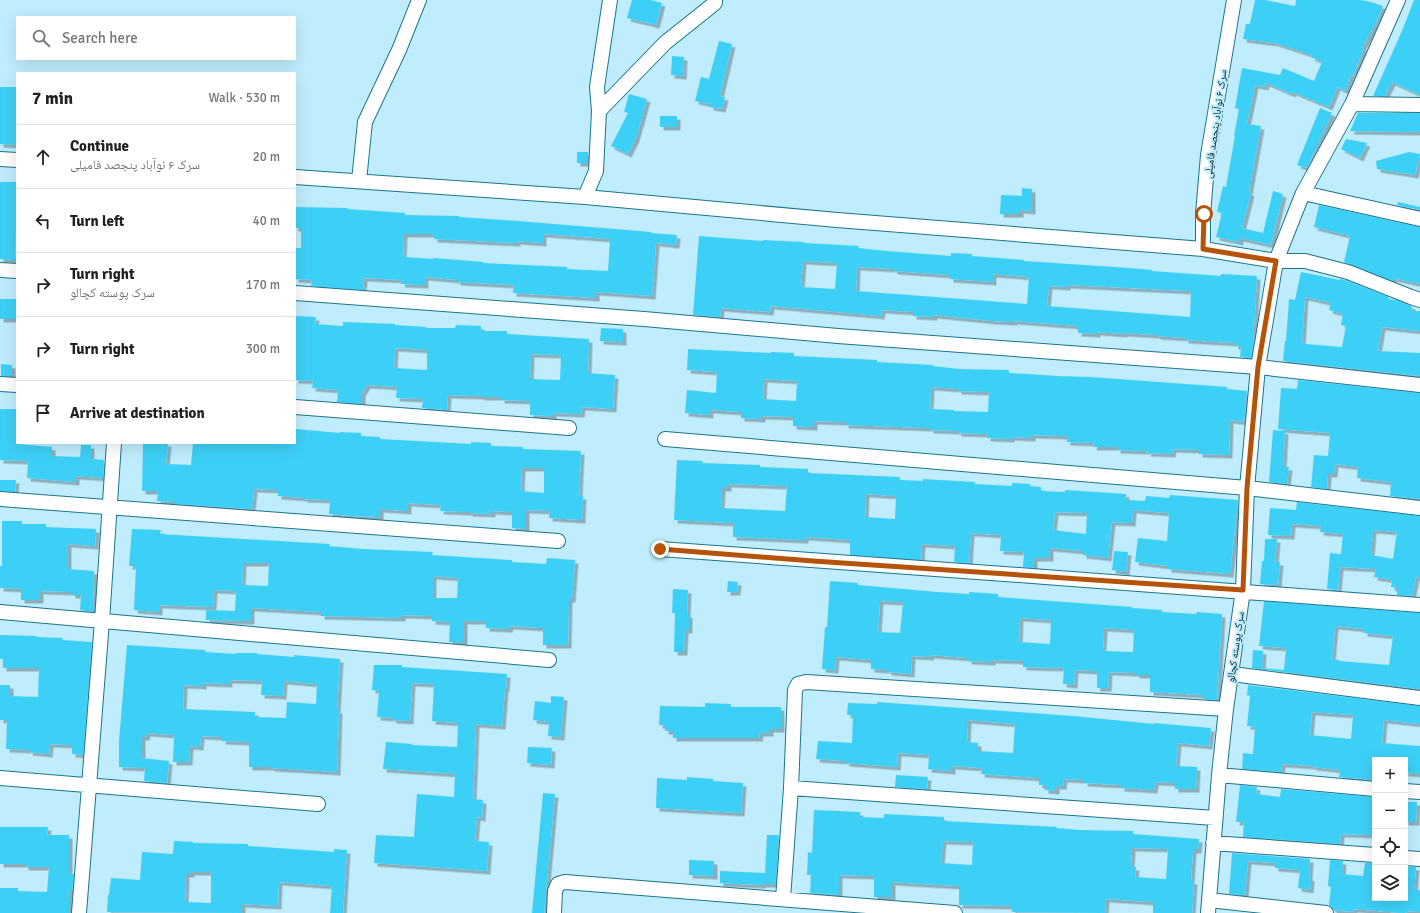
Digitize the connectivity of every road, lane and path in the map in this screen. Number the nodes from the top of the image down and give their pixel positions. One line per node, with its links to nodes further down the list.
1 (419, 0): 12 (street)
2 (610, 0): 8 (street)
3 (715, 0): 8 (street)
4 (1234, 0): 16 (street, سرک ۶ نوآباد پنجصد فامیلی)
5 (1398, 0): 6 (street, سرک پوسته کچالو)
6 (1352, 104): 7 (street); 13 (street, سرک پوسته کچالو)
7 (1420, 105)
8 (599, 111): 14 (street)
9 (0, 159): 10 (street)
10 (16, 160)
11 (296, 177): 12 (street)
12 (359, 181): 14 (street)
13 (1303, 193): 15 (street); 17 (street, سرک پوسته کچالو)
14 (585, 197): 16 (street)
15 (1420, 219)
16 (1203, 249): 17 (street)
17 (1276, 261): 21 (street); 22 (street, سرک پوسته کچالو)
18 (0, 270): 19 (street)
19 (16, 271)
20 (296, 294): 22 (street)
21 (1420, 300)
22 (1258, 367): 25 (street); 30 (street, سرک پوسته کچالو)
23 (0, 384): 24 (street)
24 (16, 385)
25 (1420, 386)
26 (296, 407): 27 (street)
27 (569, 428)
28 (665, 439): 30 (street)
29 (114, 444): 32 (street)
30 (1247, 488): 33 (street); 36 (street, سرک پوسته کچالو)
31 (0, 499): 32 (street)
32 (109, 507): 34 (street); 39 (street)
33 (1420, 508)
34 (558, 542)
35 (660, 549): 36 (street)
36 (1243, 590): 37 (street); 41 (street, سرک پوسته کچالو)
37 (1420, 605)
38 (0, 612): 39 (street)
39 (102, 622): 40 (street); 46 (street)
40 (549, 660)
41 (1232, 674): 42 (street); 43 (street, سرک پوسته کچالو)
42 (1420, 698)
43 (1226, 709): 44 (street, سرک پوسته کچالو); 47 (street)
44 (1219, 775): 48 (street); 52 (street, سرک پوسته کچالو)
45 (0, 778): 46 (street)
46 (89, 786): 51 (street); 59 (street)
47 (791, 788): 52 (street); 57 (street)
48 (1372, 789)
49 (1408, 791): 50 (street)
50 (1420, 792)
51 (318, 804)
52 (1215, 818): 53 (street, سرک پوسته کچالو)
53 (1213, 842): 54 (street); 58 (street, سرک پوسته کچالو)
54 (1372, 855)
55 (1408, 858): 56 (street)
56 (1420, 859)
57 (783, 899): 60 (street); 61 (street)
58 (1208, 906): 62 (street)
59 (79, 913)
60 (554, 913)
61 (955, 913)
62 (1326, 913)

